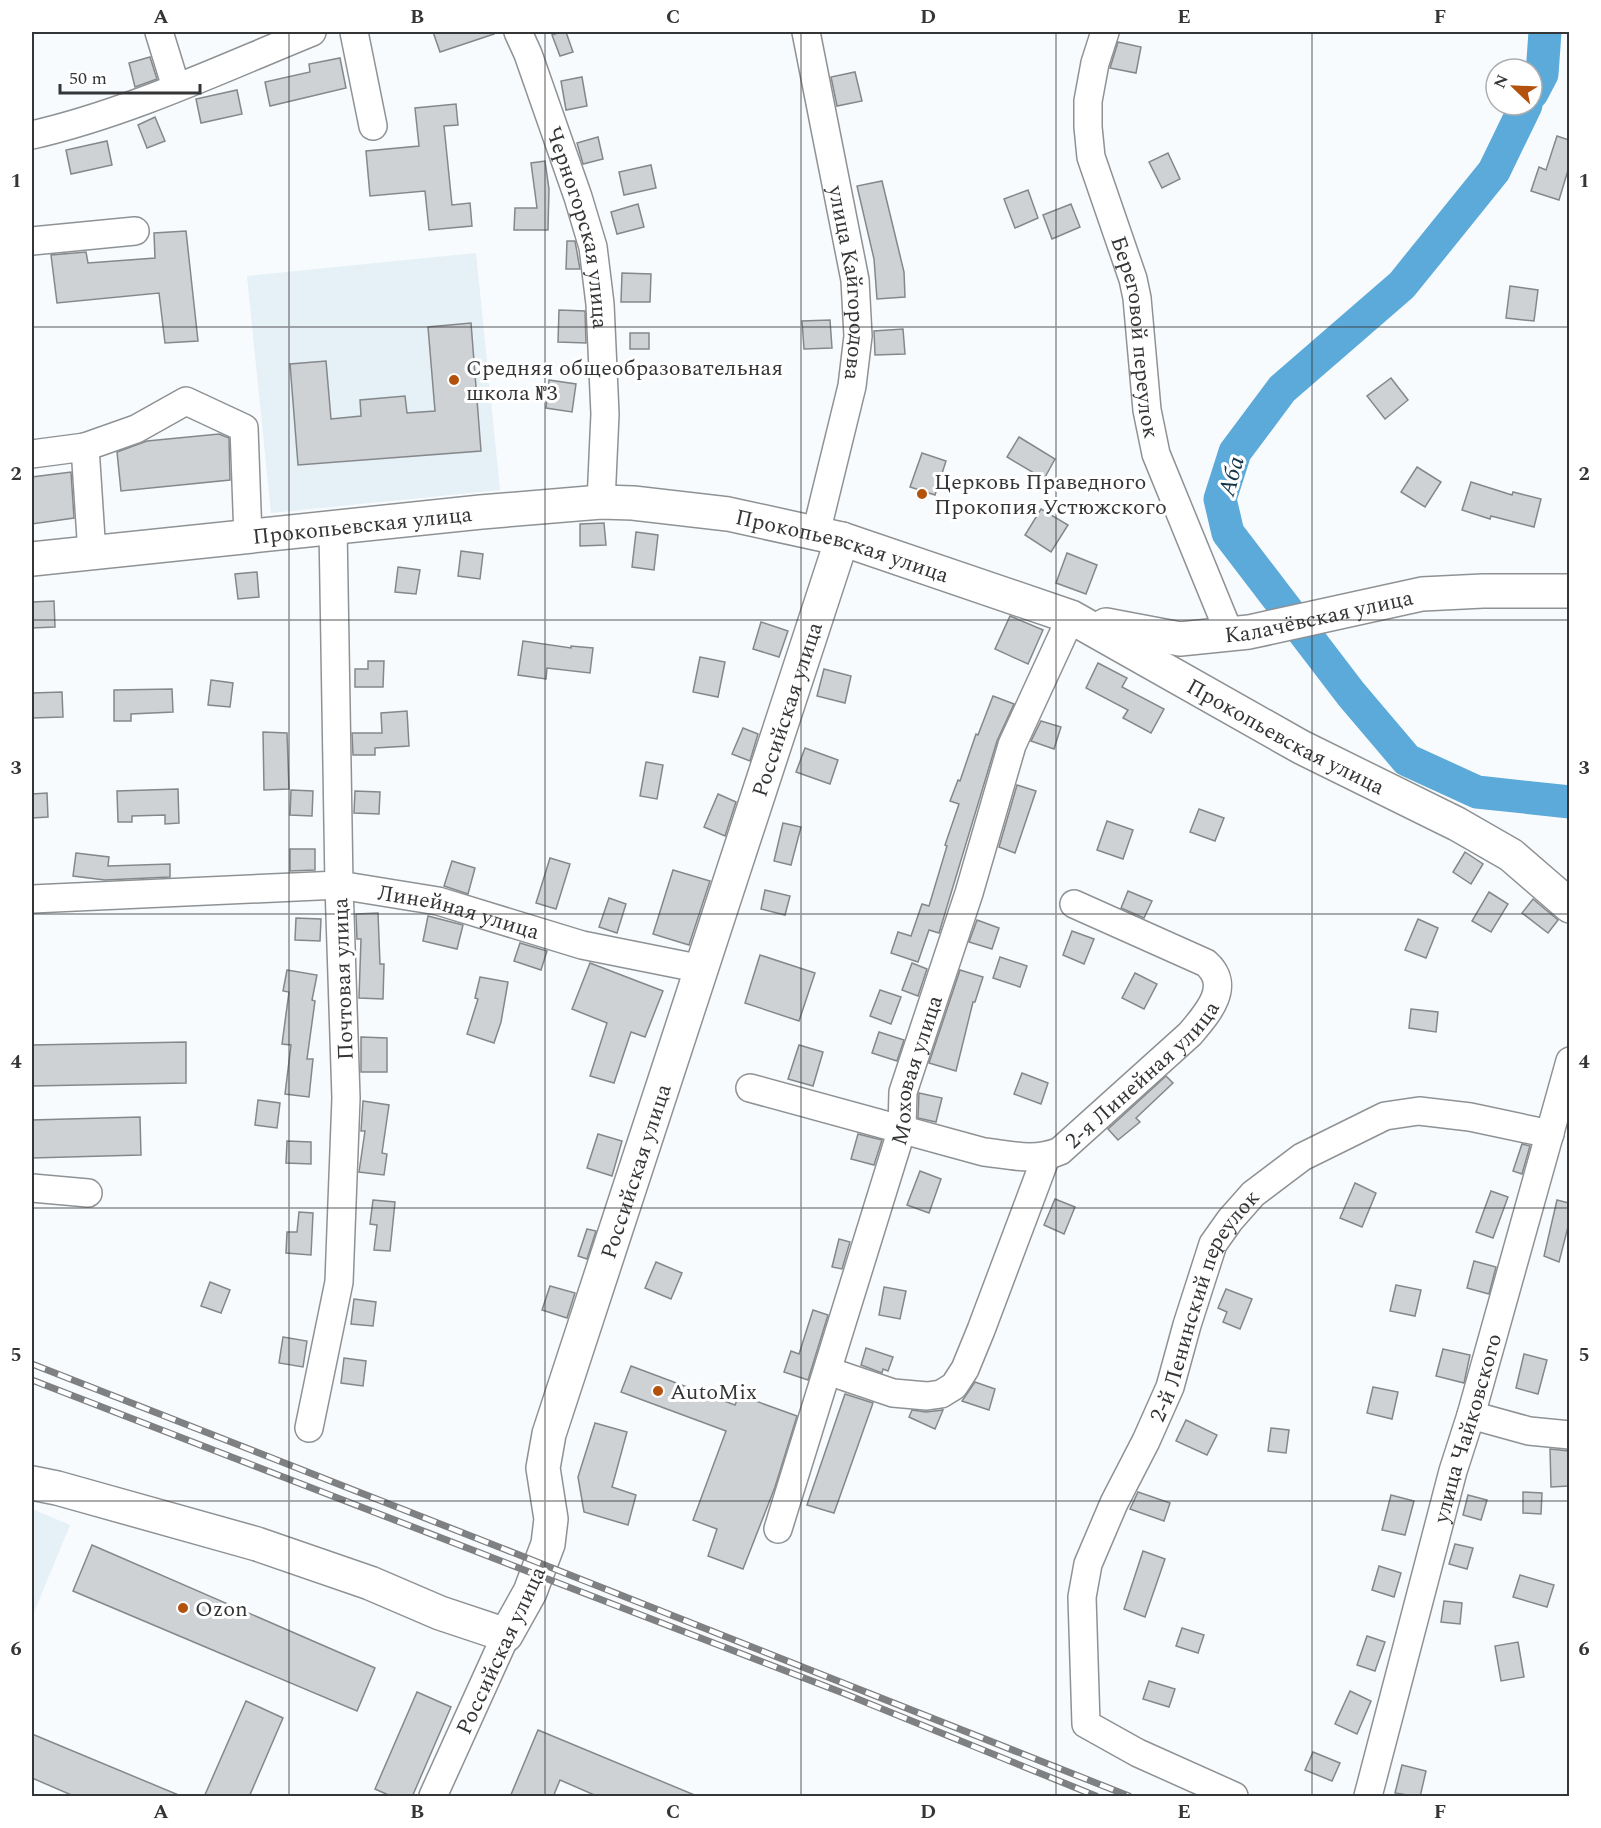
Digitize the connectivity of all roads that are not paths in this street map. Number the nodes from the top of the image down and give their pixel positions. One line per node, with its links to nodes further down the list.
1 (159, 32): 7 (street)
2 (312, 32): 7 (street)
3 (354, 32): 8 (street)
4 (518, 32): 14 (street, Черногорская улица)
5 (806, 32): 16 (street, улица Кайгородова)
6 (1105, 32): 22 (street, Береговой переулок)
7 (176, 87): 9 (street)
8 (373, 126)
9 (32, 135)
10 (135, 231): 11 (street)
11 (32, 241)
12 (85, 447): 13 (street); 17 (street); 18 (street)
13 (32, 454)
14 (601, 502): 15 (main road, Прокопьевская улица); 16 (main road, Прокопьевская улица)
15 (333, 527): 17 (main road, Прокопьевская улица); 23 (street, Почтовая улица)
16 (829, 536): 21 (main road, Прокопьевская улица); 27 (main road, Российская улица)
17 (248, 537): 18 (main road, Прокопьевская улица)
18 (92, 554): 19 (main road, Прокопьевская улица)
19 (32, 559)
20 (1569, 591): 22 (main road, Калачёвская улица)
21 (1071, 617): 22 (main road, Калачёвская улица); 26 (main road, Прокопьевская улица); 30 (street, Моховая улица)
22 (1239, 633)
23 (339, 885): 24 (street, Линейная улица); 27 (street, Линейная улица); 37 (street, Почтовая улица)
24 (32, 899)
25 (1074, 904): 32 (street, 2-я Линейная улица)
26 (1569, 906)
27 (702, 969): 41 (main road, Российская улица)
28 (1569, 1061): 31 (street, улица Чайковского)
29 (750, 1088): 30 (street)
30 (902, 1129): 32 (street); 35 (street, Моховая улица)
31 (1550, 1134): 36 (street, улица Чайковского); 43 (street, 2-й Ленинский переулок)
32 (1046, 1157): 35 (street, 2-я Линейная улица)
33 (32, 1188): 34 (street)
34 (88, 1193)
35 (828, 1371): 40 (street, Моховая улица)
36 (1471, 1415): 38 (street); 44 (street, улица Чайковского)
37 (309, 1428)
38 (1569, 1435)
39 (32, 1483): 41 (main road)
40 (778, 1529)
41 (506, 1635): 42 (street, Российская улица)
42 (433, 1797)
43 (1234, 1797)
44 (1368, 1797)

